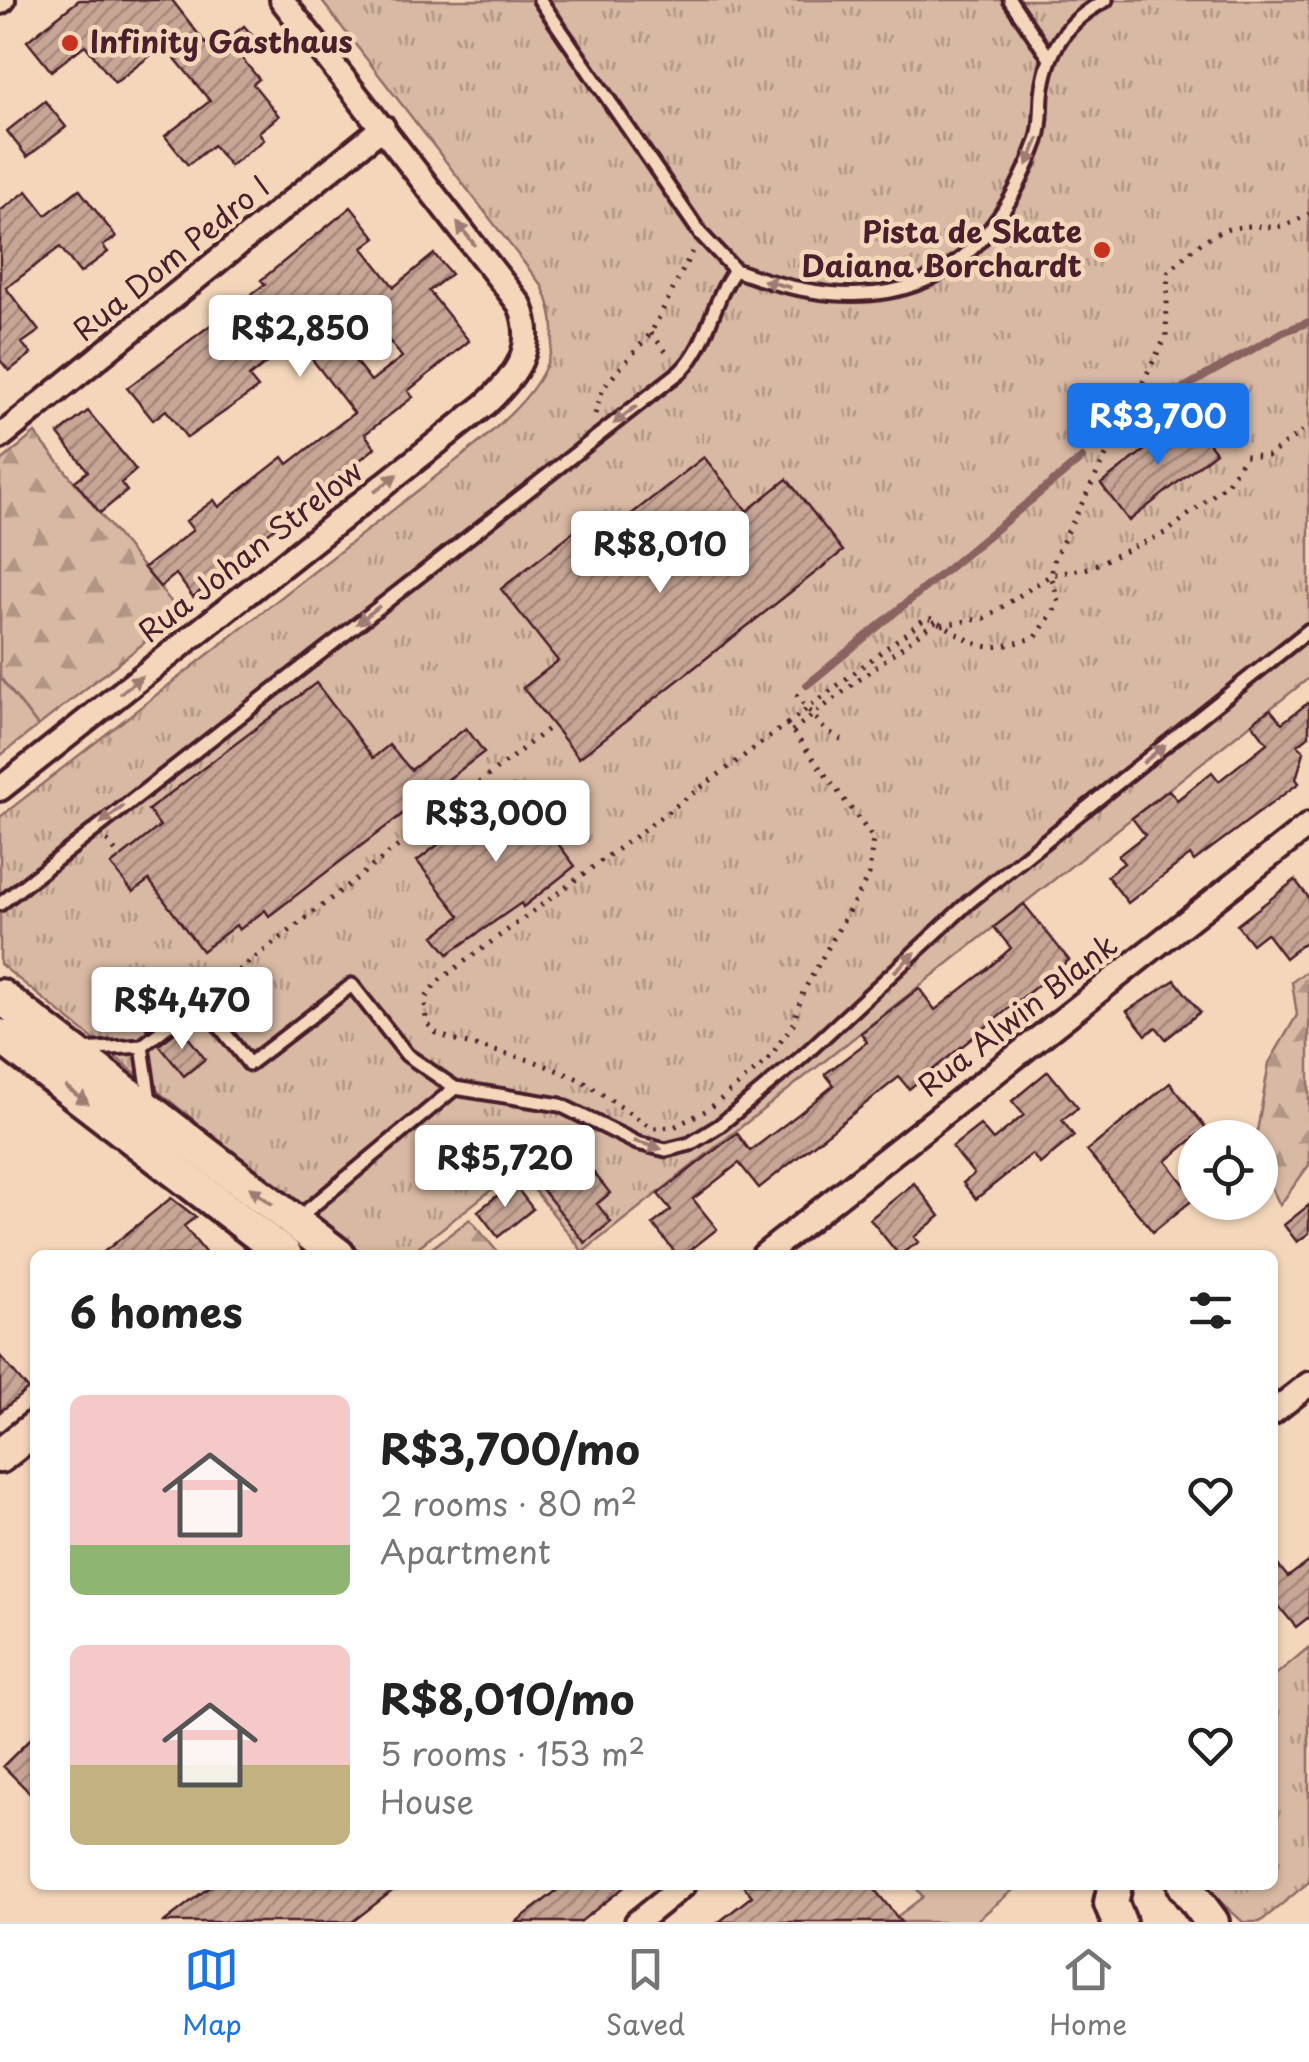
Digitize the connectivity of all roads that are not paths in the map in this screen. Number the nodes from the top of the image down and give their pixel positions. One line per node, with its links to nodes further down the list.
1 (282, 0): 6 (street)
2 (540, 0): 7 (lane)
3 (1010, 0): 5 (lane)
4 (1106, 0): 5 (lane)
5 (1048, 56): 7 (lane, one-way to 7)
6 (382, 127): 8 (street, Rua Dom Pedro I); 10 (street, Rua Johan Strelow, one-way to 6)
7 (735, 270): 12 (lane, one-way to 12)
8 (0, 437)
9 (1309, 630): 17 (lane, one-way to 9)
10 (0, 789)
11 (1309, 825): 21 (street, Rua Alwin Blank)
12 (0, 904)
13 (0, 996): 14 (main road)
14 (14, 1043): 16 (main road); 19 (main road, one-way to 19)
15 (142, 1046): 16 (lane); 17 (lane); 18 (lane)
16 (71, 1050): 18 (main road)
17 (455, 1088): 19 (lane)
18 (155, 1115): 19 (main road, one-way to 18)
19 (275, 1243): 20 (main road)
20 (312, 1250)
21 (770, 1250)
22 (1309, 1384): 23 (street)
23 (1278, 1408)
24 (30, 1432): 25 (main road)
25 (0, 1456)
26 (677, 1890): 29 (street)
27 (1185, 1890): 30 (main road)
28 (1188, 1890): 31 (main road)
29 (637, 1922)
30 (1180, 1922)
31 (1212, 1922)

